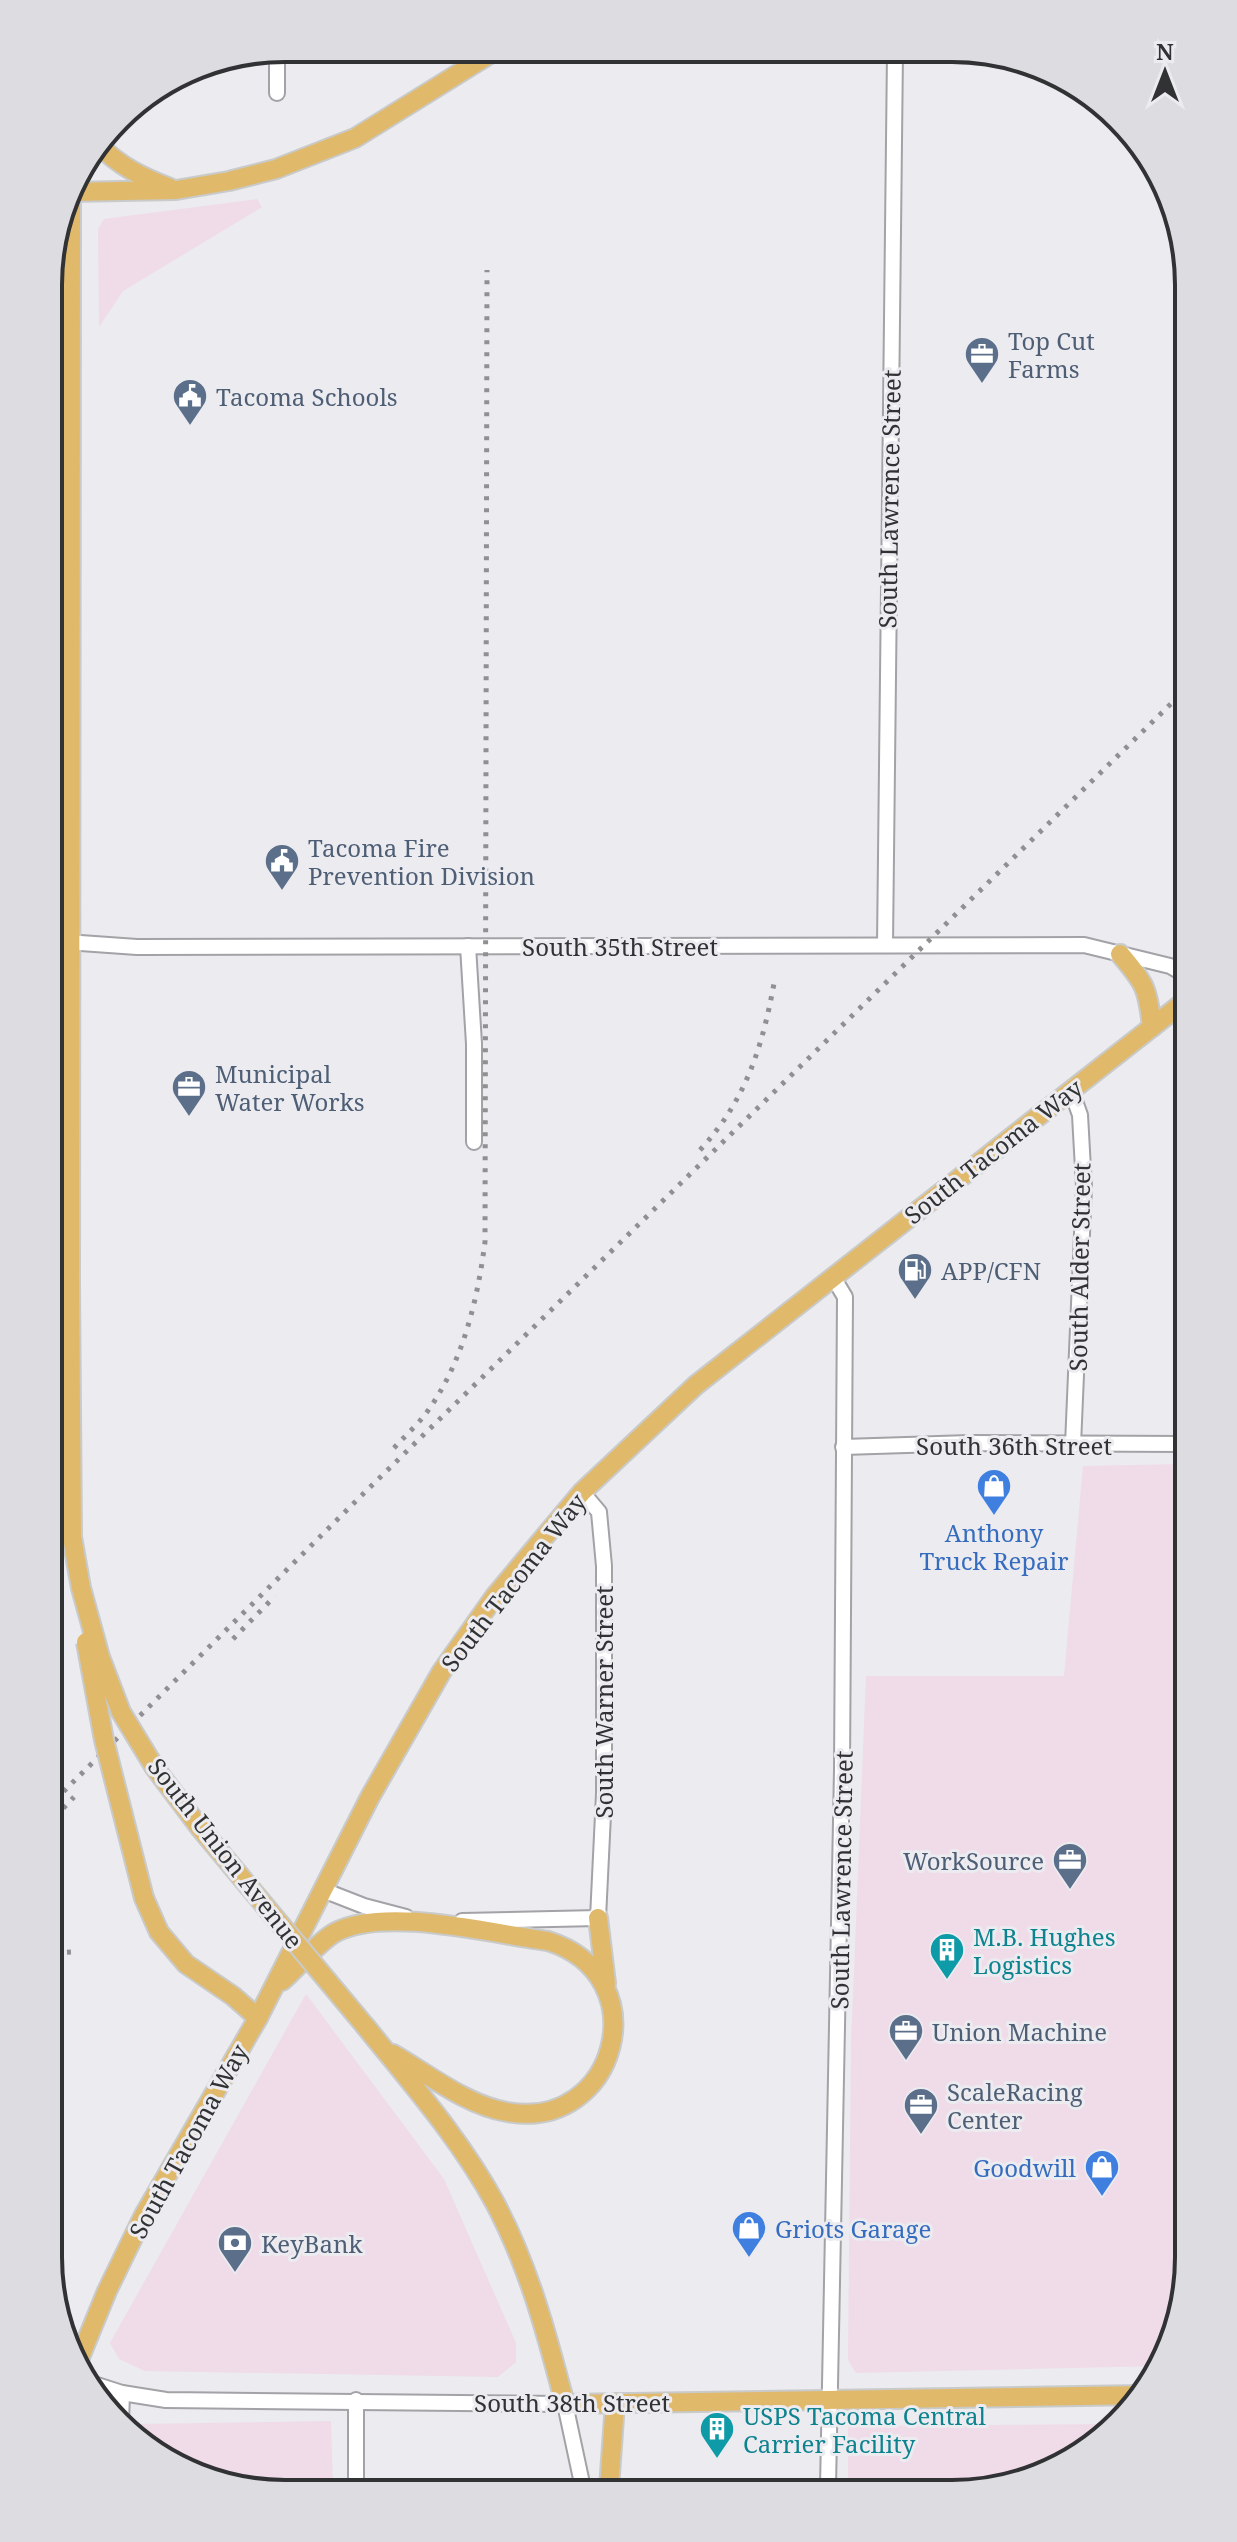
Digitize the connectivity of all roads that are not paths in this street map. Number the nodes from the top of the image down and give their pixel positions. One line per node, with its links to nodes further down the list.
1 (277, 62): 4 (street)
2 (477, 62): 7 (main road)
3 (895, 62): 13 (street, South Lawrence Street)
4 (277, 93)
5 (106, 152): 7 (main road)
6 (84, 189): 7 (main road)
7 (176, 190)
8 (71, 225): 10 (main road, South Union Avenue)
9 (63, 265): 10 (main road)
10 (72, 279): 11 (main road, South Union Avenue)
11 (62, 625)
12 (62, 942): 14 (street, South 35th Street)
13 (885, 945): 14 (street, South 35th Street); 15 (street, South 35th Street)
14 (468, 946): 21 (street)
15 (1120, 954): 16 (street, South 35th Street); 19 (main road)
16 (1175, 969)
17 (62, 980): 27 (main road, South Union Avenue, bridge)
18 (1175, 1009): 19 (main road, South Tacoma Way)
19 (1152, 1027): 20 (main road, South Tacoma Way)
20 (1071, 1090): 22 (main road, South Tacoma Way); 24 (street, South Alder Street)
21 (474, 1142)
22 (833, 1277): 25 (street, South Lawrence Street); 26 (main road, South Tacoma Way)
23 (1175, 1444): 24 (street, South 36th Street)
24 (1073, 1445): 25 (street, South 36th Street)
25 (843, 1447): 39 (street, South Lawrence Street)
26 (582, 1492): 28 (main road, South Tacoma Way); 29 (street, South Warner Street)
27 (81, 1588): 33 (main road, bridge); 34 (main road, South Union Avenue, bridge)
28 (323, 1890): 30 (street); 32 (main road, South Tacoma Way)
29 (598, 1918): 30 (street); 31 (main road)
30 (421, 1921): 31 (main road); 32 (main road)
31 (606, 1986): 34 (main road)
32 (271, 1992): 33 (main road, South Tacoma Way)
33 (258, 2018): 35 (main road, South Tacoma Way)
34 (384, 2049): 42 (main road, South Union Avenue)
35 (83, 2350)
36 (105, 2387): 37 (street, South 38th Street)
37 (122, 2393): 40 (street, South 38th Street); 43 (street)
38 (1127, 2395): 39 (main road, South 38th Street)
39 (831, 2398): 41 (main road, South 38th Street); 47 (street, South Lawrence Street)
40 (356, 2400): 42 (street, South 38th Street); 44 (street)
41 (615, 2403): 42 (main road, South 38th Street); 46 (main road)
42 (565, 2404): 45 (street)
43 (121, 2408)
44 (356, 2480)
45 (581, 2480)
46 (610, 2480)
47 (828, 2480)

